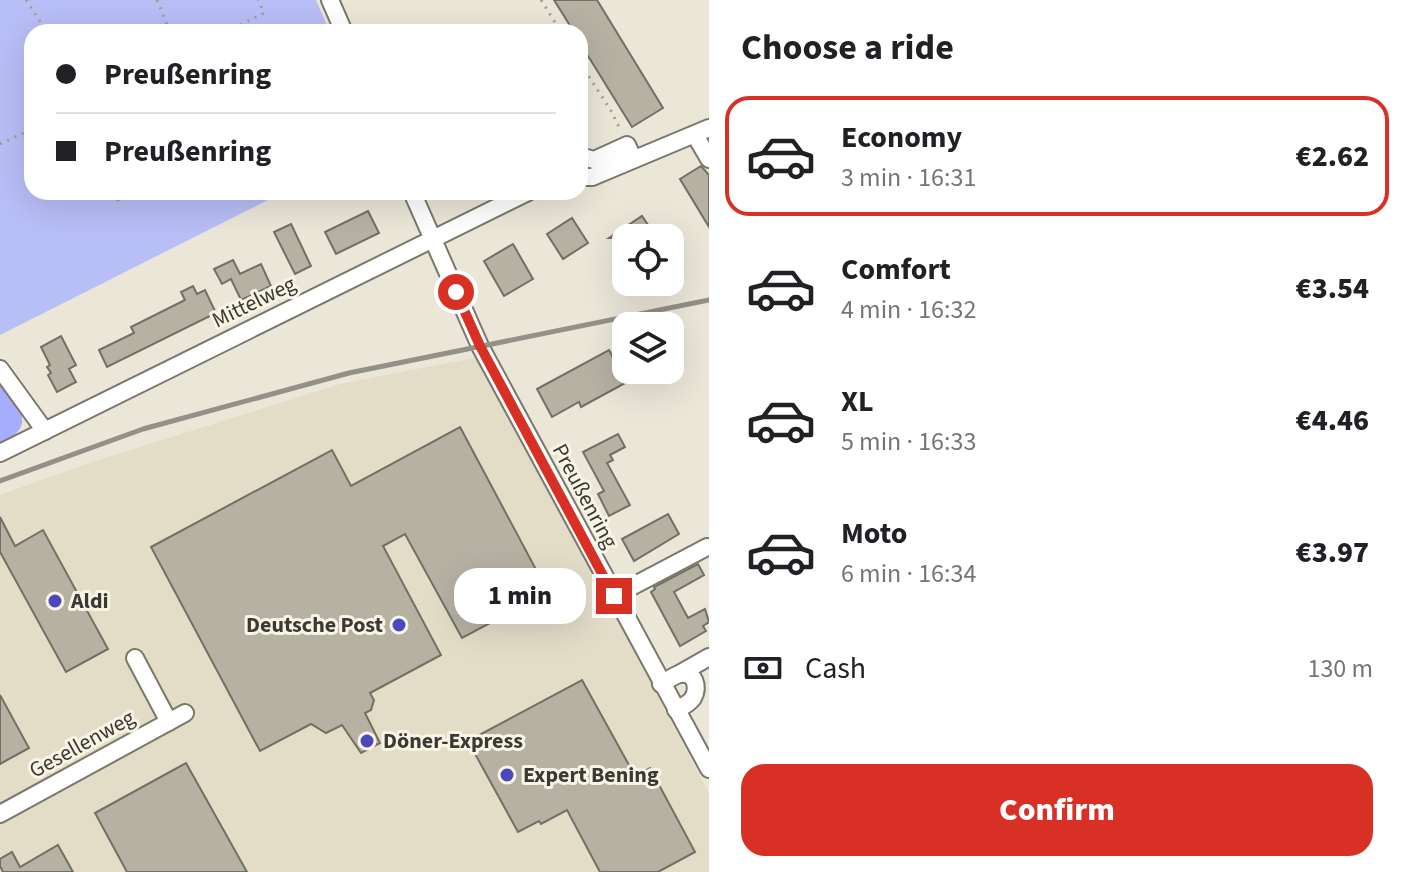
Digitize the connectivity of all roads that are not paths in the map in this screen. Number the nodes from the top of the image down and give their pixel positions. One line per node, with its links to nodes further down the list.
1 (330, 0): 2 (street)
2 (340, 24)
3 (702, 132): 4 (street); 6 (street)
4 (630, 152): 5 (street); 7 (street)
5 (588, 158)
6 (709, 159)
7 (588, 177)
8 (415, 200): 10 (street, Preußenring)
9 (511, 200): 10 (street, Mittelweg)
10 (432, 238): 12 (street, Mittelweg); 15 (street, Preußenring)
11 (0, 369): 12 (street)
12 (45, 431): 13 (street, Mittelweg)
13 (0, 453)
14 (707, 547): 15 (street)
15 (614, 596): 19 (street, Preußenring)
16 (709, 657): 18 (street)
17 (135, 658): 22 (street)
18 (679, 674): 19 (street); 20 (street)
19 (661, 684): 20 (street, Preußenring)
20 (676, 710): 23 (street, Preußenring)
21 (185, 713): 22 (street, Gesellenweg)
22 (169, 722): 24 (street, Gesellenweg)
23 (709, 769)
24 (0, 814)

